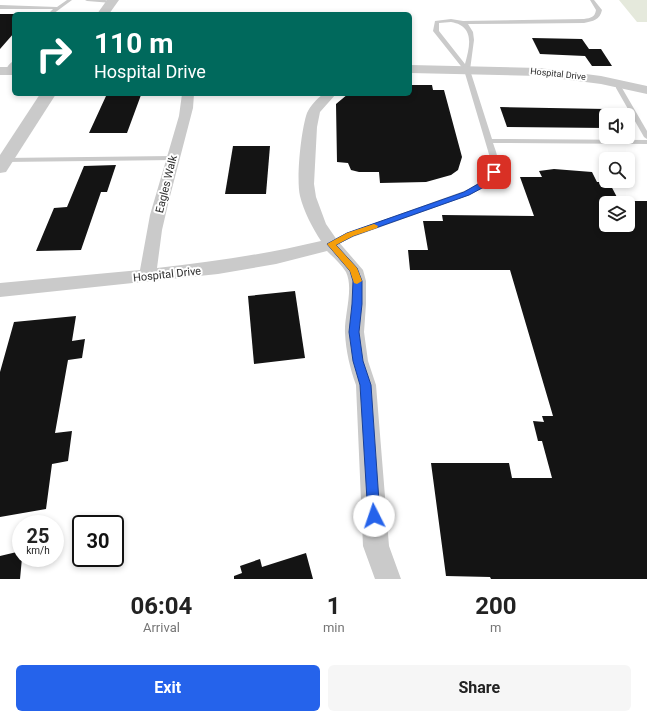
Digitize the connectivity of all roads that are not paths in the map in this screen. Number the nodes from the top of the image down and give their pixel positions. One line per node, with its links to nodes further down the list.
1 (70, 0): 6 (lane)
2 (87, 0): 4 (lane)
3 (592, 0): 9 (lane)
4 (112, 1): 8 (street)
5 (0, 7): 6 (lane)
6 (57, 8): 7 (lane)
7 (54, 12)
8 (104, 12)
9 (463, 23): 11 (lane, Hospital Drive); 11 (lane, Hospital Drive)
10 (412, 69): 11 (street, Hospital Drive)
11 (468, 70): 12 (street, Hospital Drive); 18 (lane, Hospital Drive)
12 (619, 83): 13 (street, Hospital Drive); 17 (lane)
13 (647, 90)
14 (47, 96): 21 (street)
15 (188, 96): 20 (street, Eagles Walk)
16 (328, 96): 22 (street)
17 (647, 137)
18 (489, 141): 19 (lane); 22 (lane, Hospital Drive)
19 (647, 142)
20 (172, 158): 21 (lane); 23 (street, Eagles Walk)
21 (2, 164)
22 (331, 244): 23 (street, Hospital Drive); 25 (street)
23 (148, 276): 24 (street, Hospital Drive)
24 (0, 290)
25 (388, 579)

